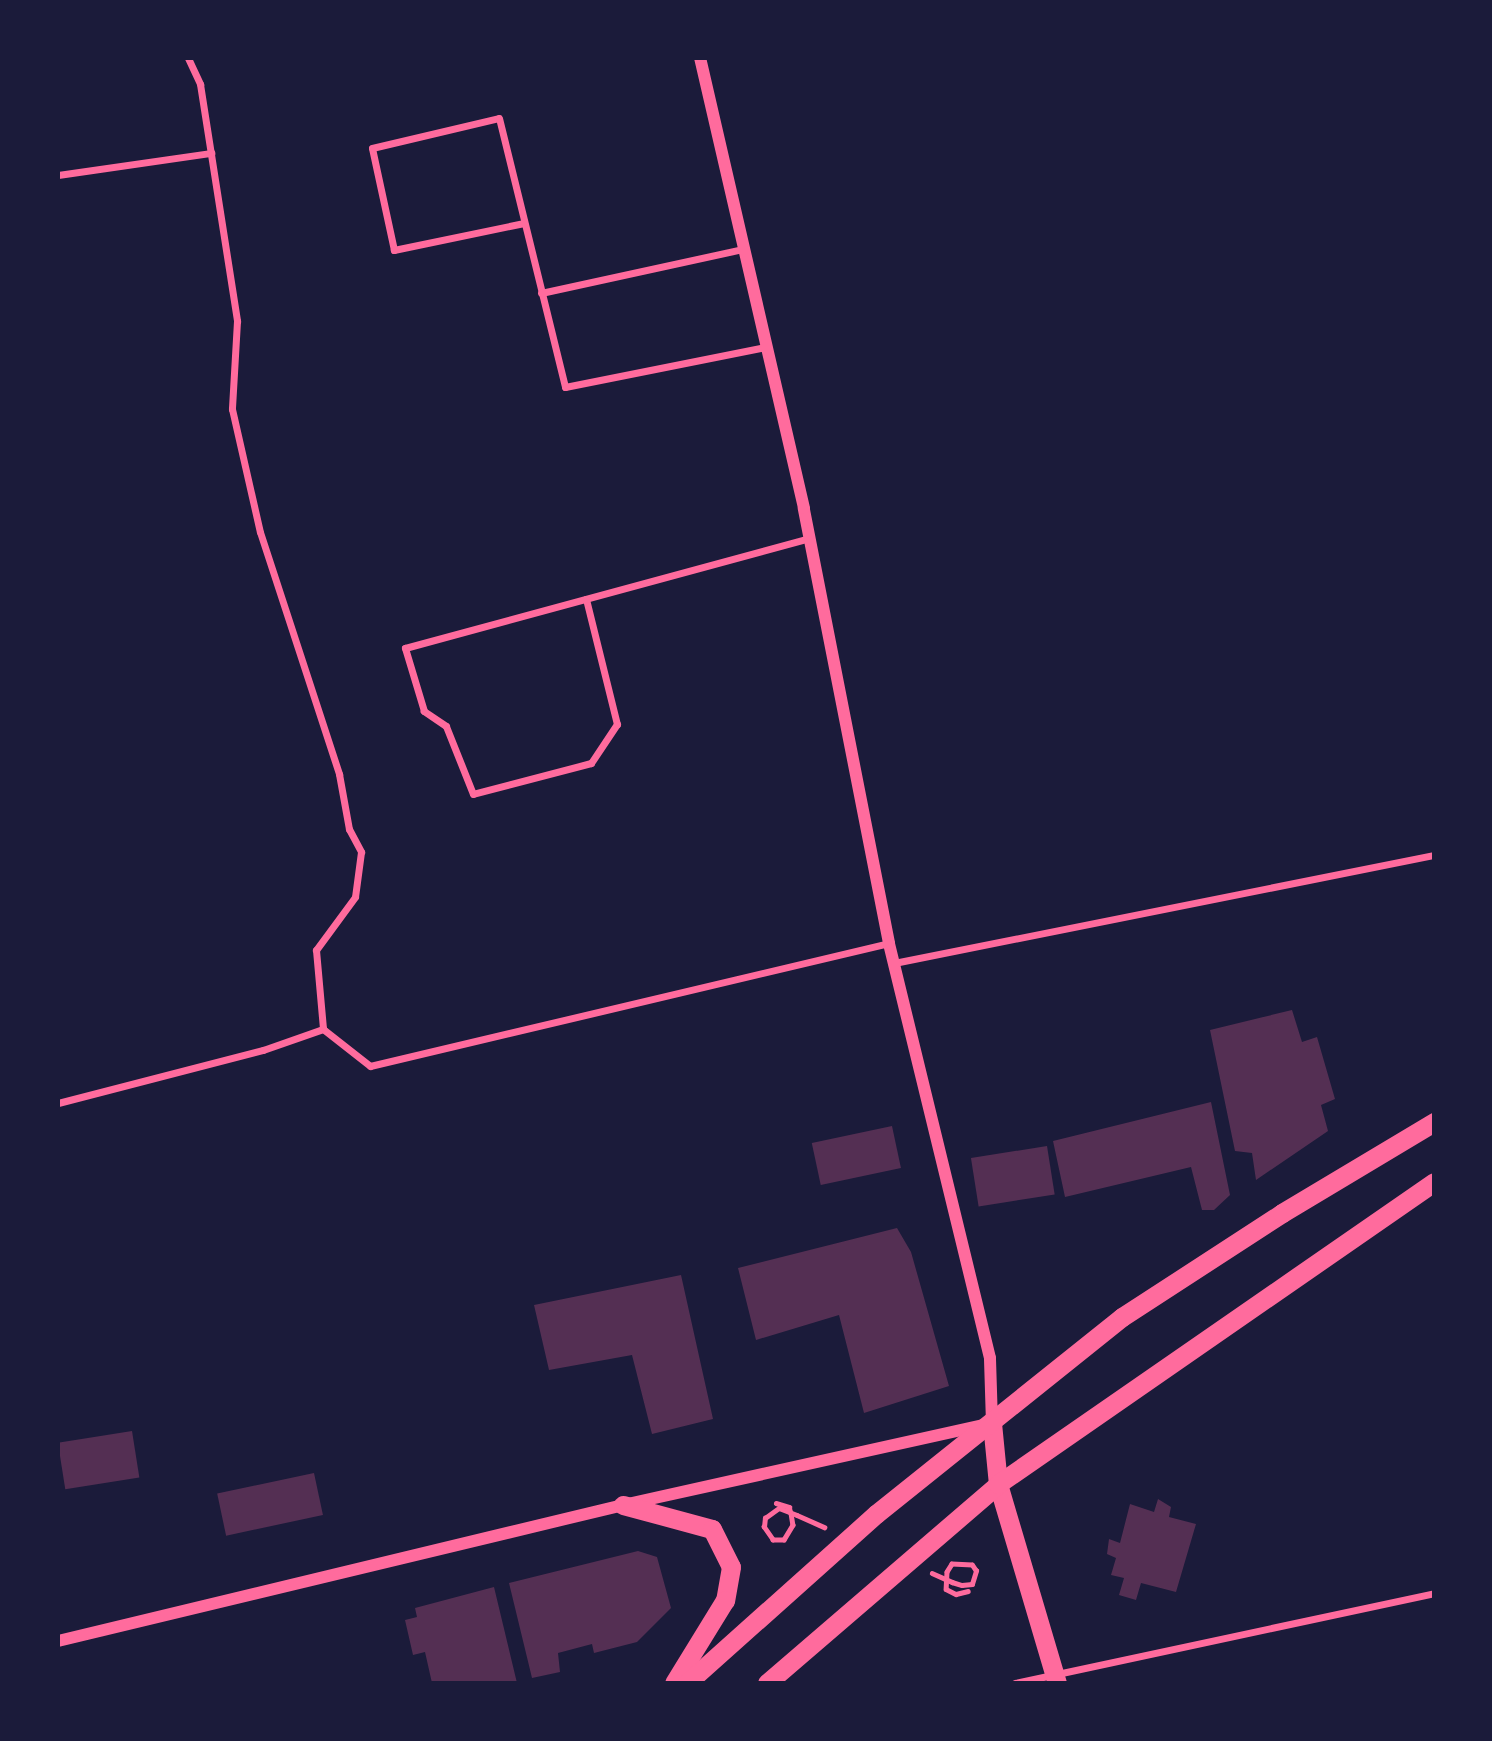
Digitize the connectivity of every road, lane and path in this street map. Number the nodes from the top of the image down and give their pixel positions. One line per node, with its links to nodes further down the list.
1 (188, 58): 3 (street)
2 (700, 58): 6 (street)
3 (211, 153): 4 (street); 14 (street)
4 (58, 175)
5 (524, 223): 5 (street); 7 (street)
6 (743, 249): 7 (street); 8 (street)
7 (541, 293): 8 (street)
8 (765, 347): 9 (street)
9 (809, 538): 10 (street); 12 (street)
10 (586, 599): 10 (street)
11 (1434, 855): 13 (street)
12 (889, 943): 13 (street); 14 (street)
13 (894, 963): 18 (street)
14 (323, 1029): 15 (street)
15 (58, 1103)
16 (1434, 1122): 18 (highway)
17 (1434, 1182): 19 (highway)
18 (992, 1423): 19 (highway); 21 (street); 29 (highway)
19 (998, 1484): 27 (highway); 30 (highway)
20 (776, 1503): 22 (path)
21 (623, 1505): 26 (street); 28 (highway)
22 (797, 1515)
23 (952, 1581): 24 (path)
24 (968, 1591)
25 (1434, 1593): 27 (street)
26 (58, 1641)
27 (1057, 1679): 31 (street)
28 (674, 1683)
29 (687, 1683)
30 (767, 1683)
31 (1015, 1683)

